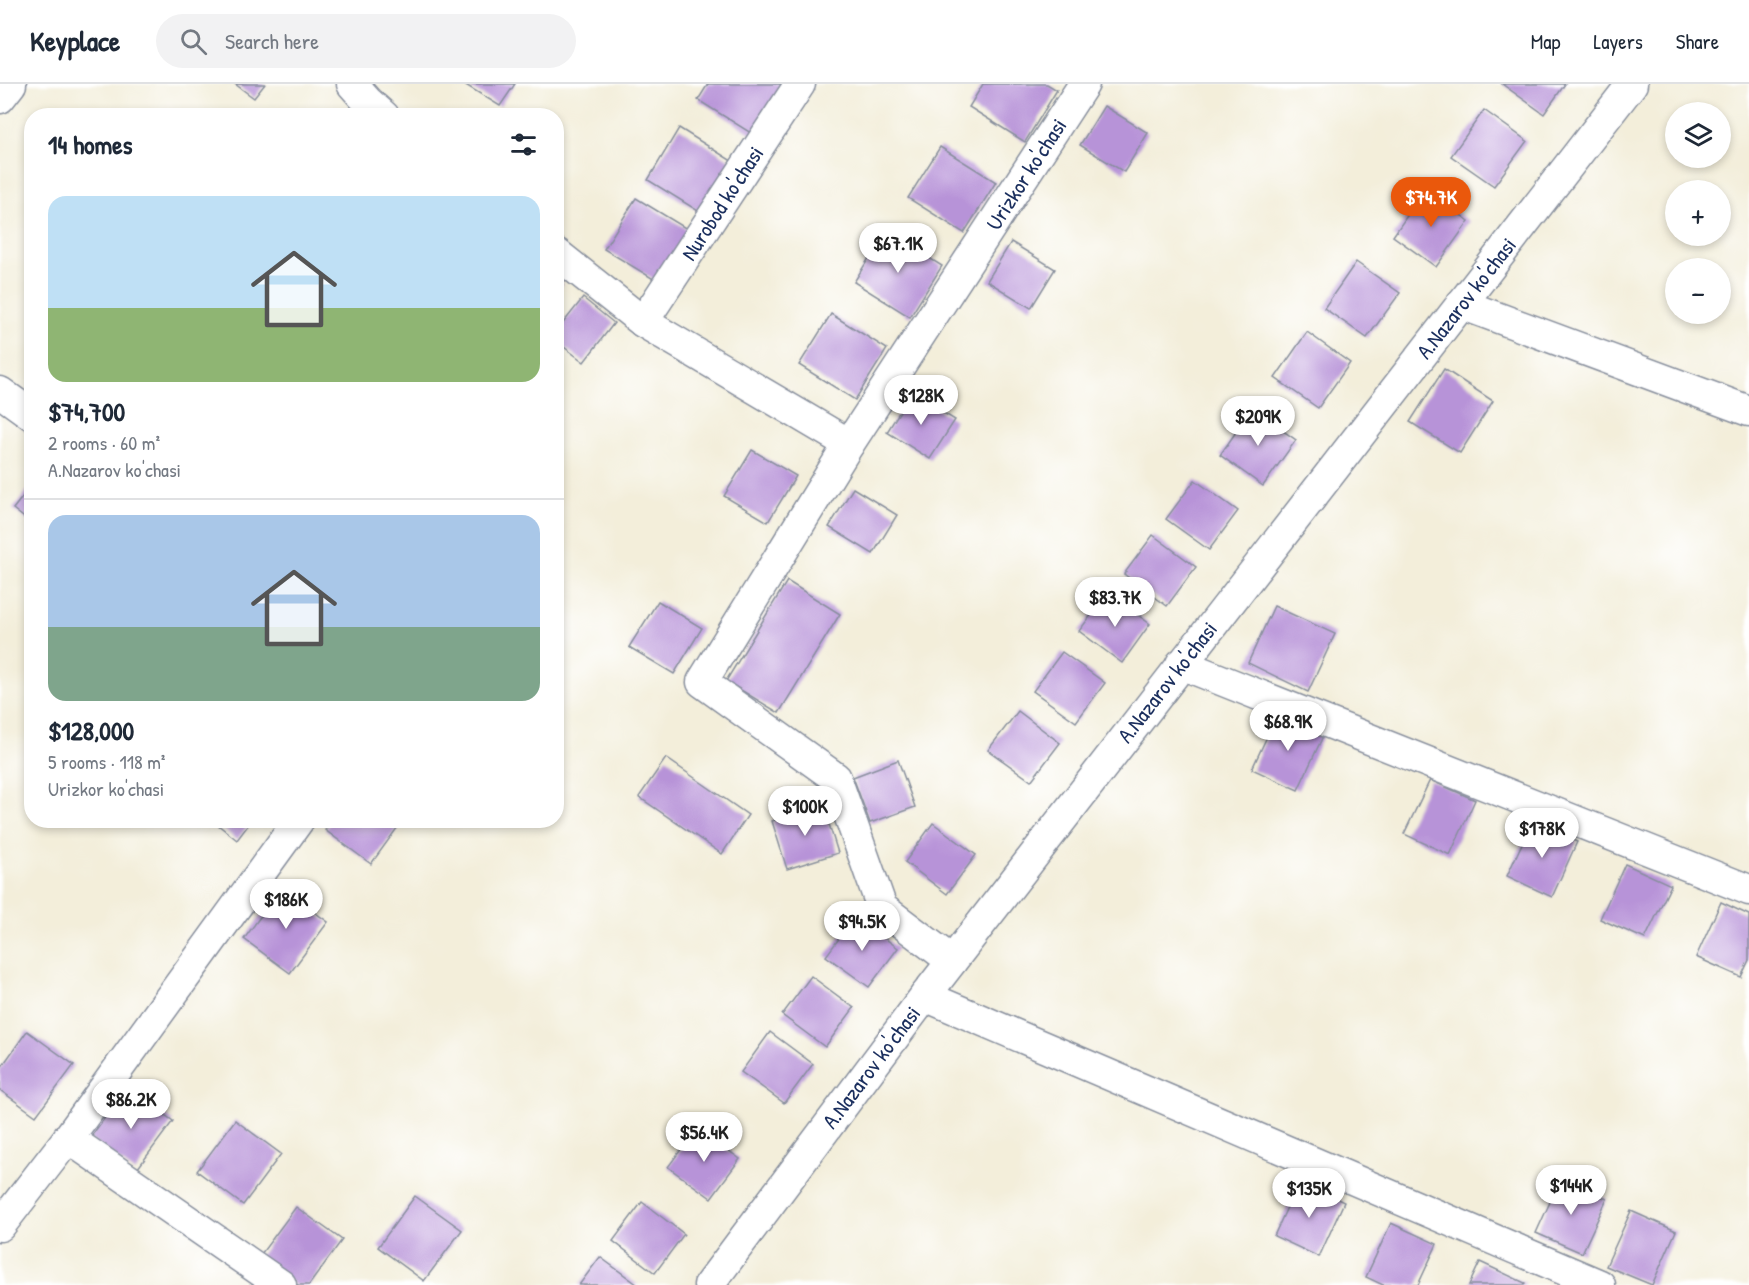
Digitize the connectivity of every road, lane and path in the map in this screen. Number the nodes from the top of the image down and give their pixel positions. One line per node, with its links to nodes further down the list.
1 (11, 84): 5 (street)
2 (800, 84): 8 (street, Nurobod ko'chasi)
3 (1084, 84): 12 (street, Urizkor ko'chasi)
4 (1632, 84): 7 (street, A.Nazarov ko'chasi)
5 (0, 98)
6 (564, 259): 8 (street)
7 (1461, 304): 11 (street); 13 (street, A.Nazarov ko'chasi)
8 (644, 322): 12 (street)
9 (0, 392): 10 (street)
10 (24, 409)
11 (1749, 411)
12 (849, 444): 16 (street, Urizkor ko'chasi)
13 (1181, 664): 15 (street); 16 (street, A.Nazarov ko'chasi)
14 (293, 828): 18 (street)
15 (1749, 890)
16 (952, 960): 17 (street, A.Nazarov ko'chasi)
17 (925, 996): 21 (street, A.Nazarov ko'chasi); 22 (street)
18 (68, 1138): 19 (street); 20 (street)
19 (0, 1226)
20 (281, 1285)
21 (709, 1285)
22 (1600, 1285)

